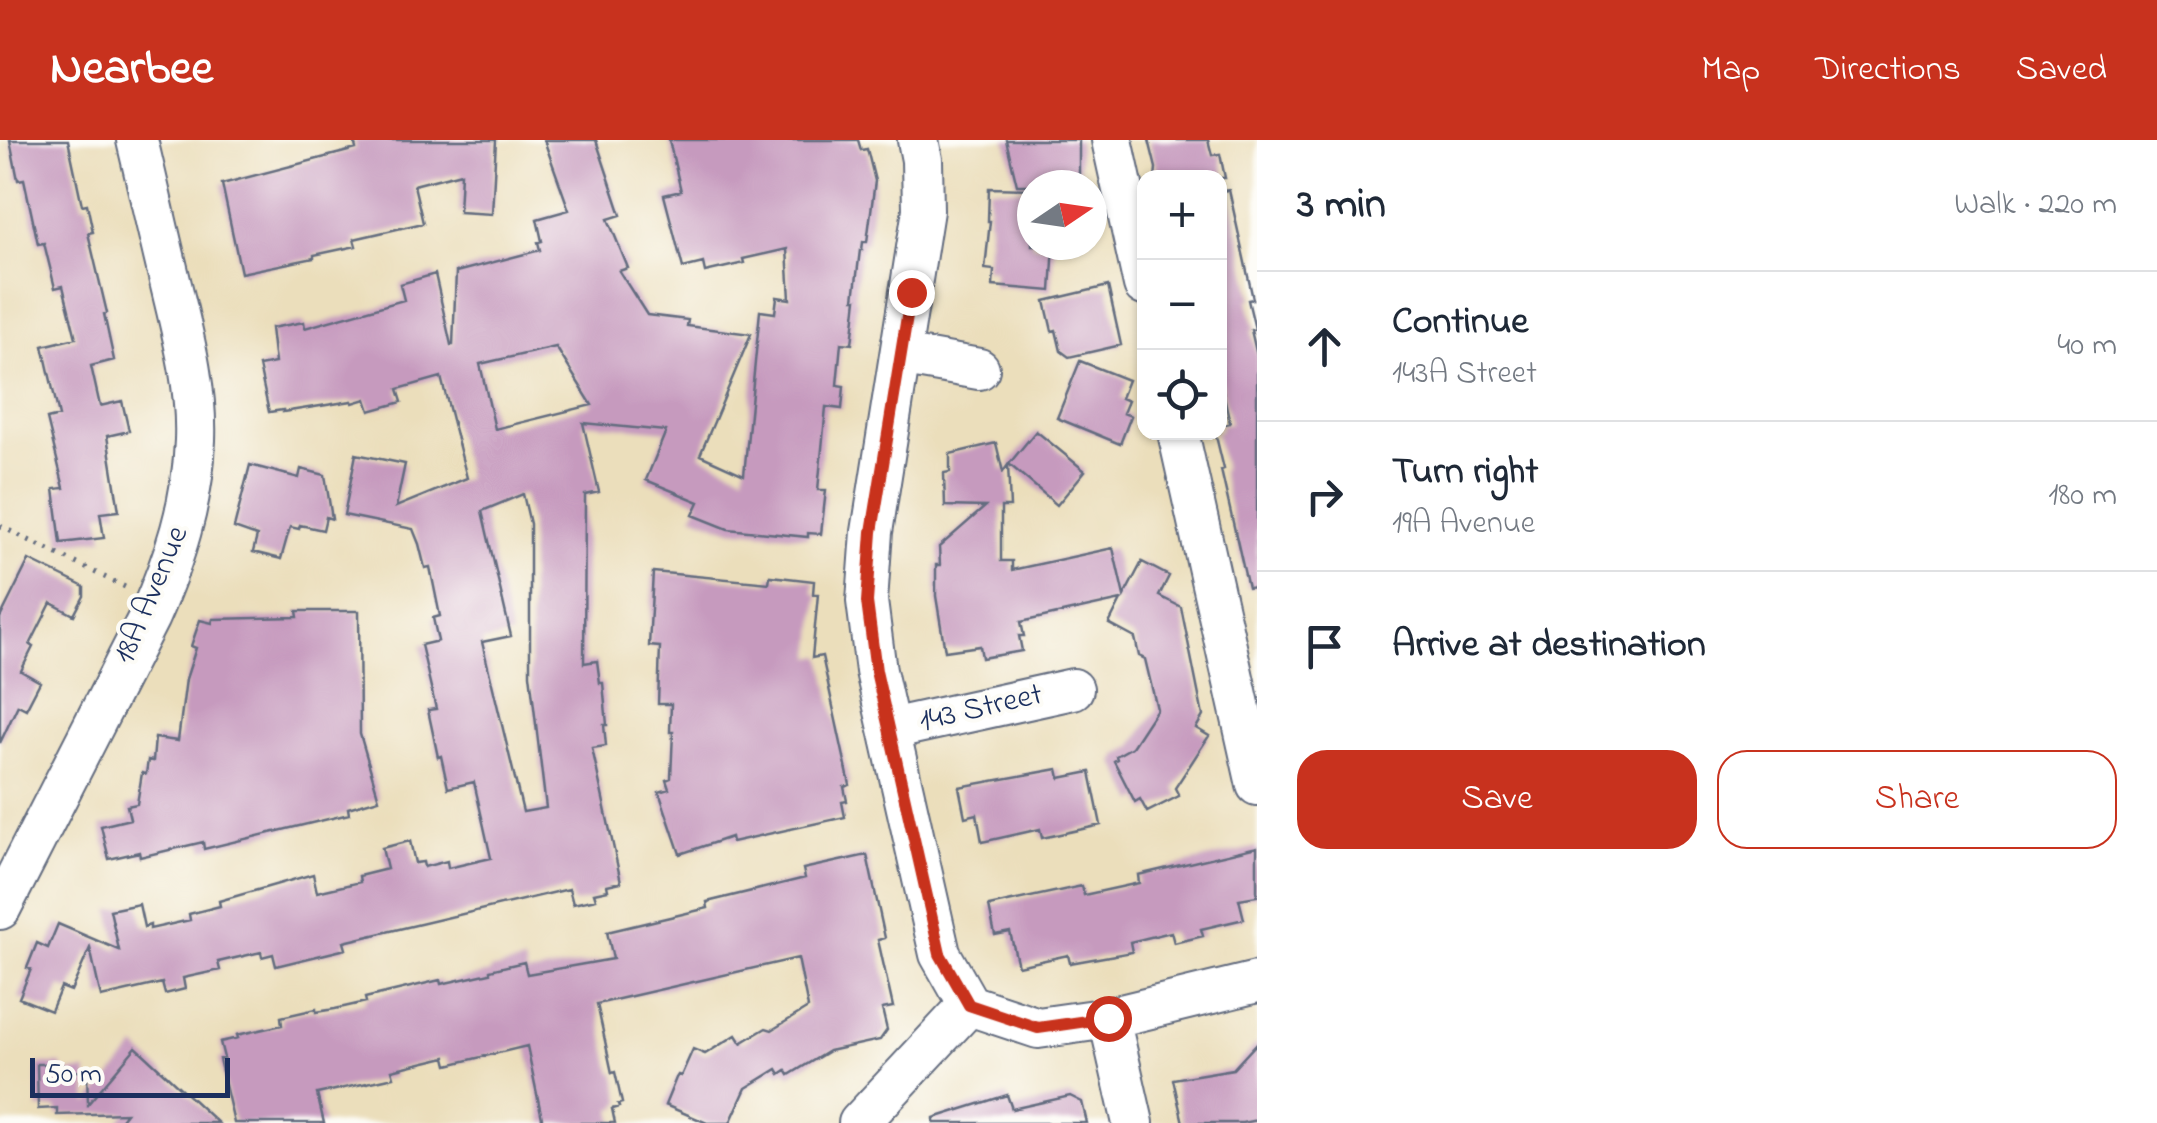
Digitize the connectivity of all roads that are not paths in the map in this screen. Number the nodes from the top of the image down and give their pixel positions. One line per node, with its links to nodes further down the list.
1 (137, 140): 11 (street, 18A Avenue)
2 (918, 140): 5 (street)
3 (1112, 140): 4 (street)
4 (1139, 260)
5 (900, 356): 6 (street); 9 (street)
6 (979, 368)
7 (1180, 440): 10 (street)
8 (1072, 689): 9 (street, 143 Street)
9 (890, 730): 13 (street)
10 (1257, 785)
11 (0, 910)
12 (1257, 982): 14 (street)
13 (969, 1005): 14 (street); 15 (street)
14 (1108, 1018): 16 (street)
15 (859, 1123)
16 (1133, 1123)

